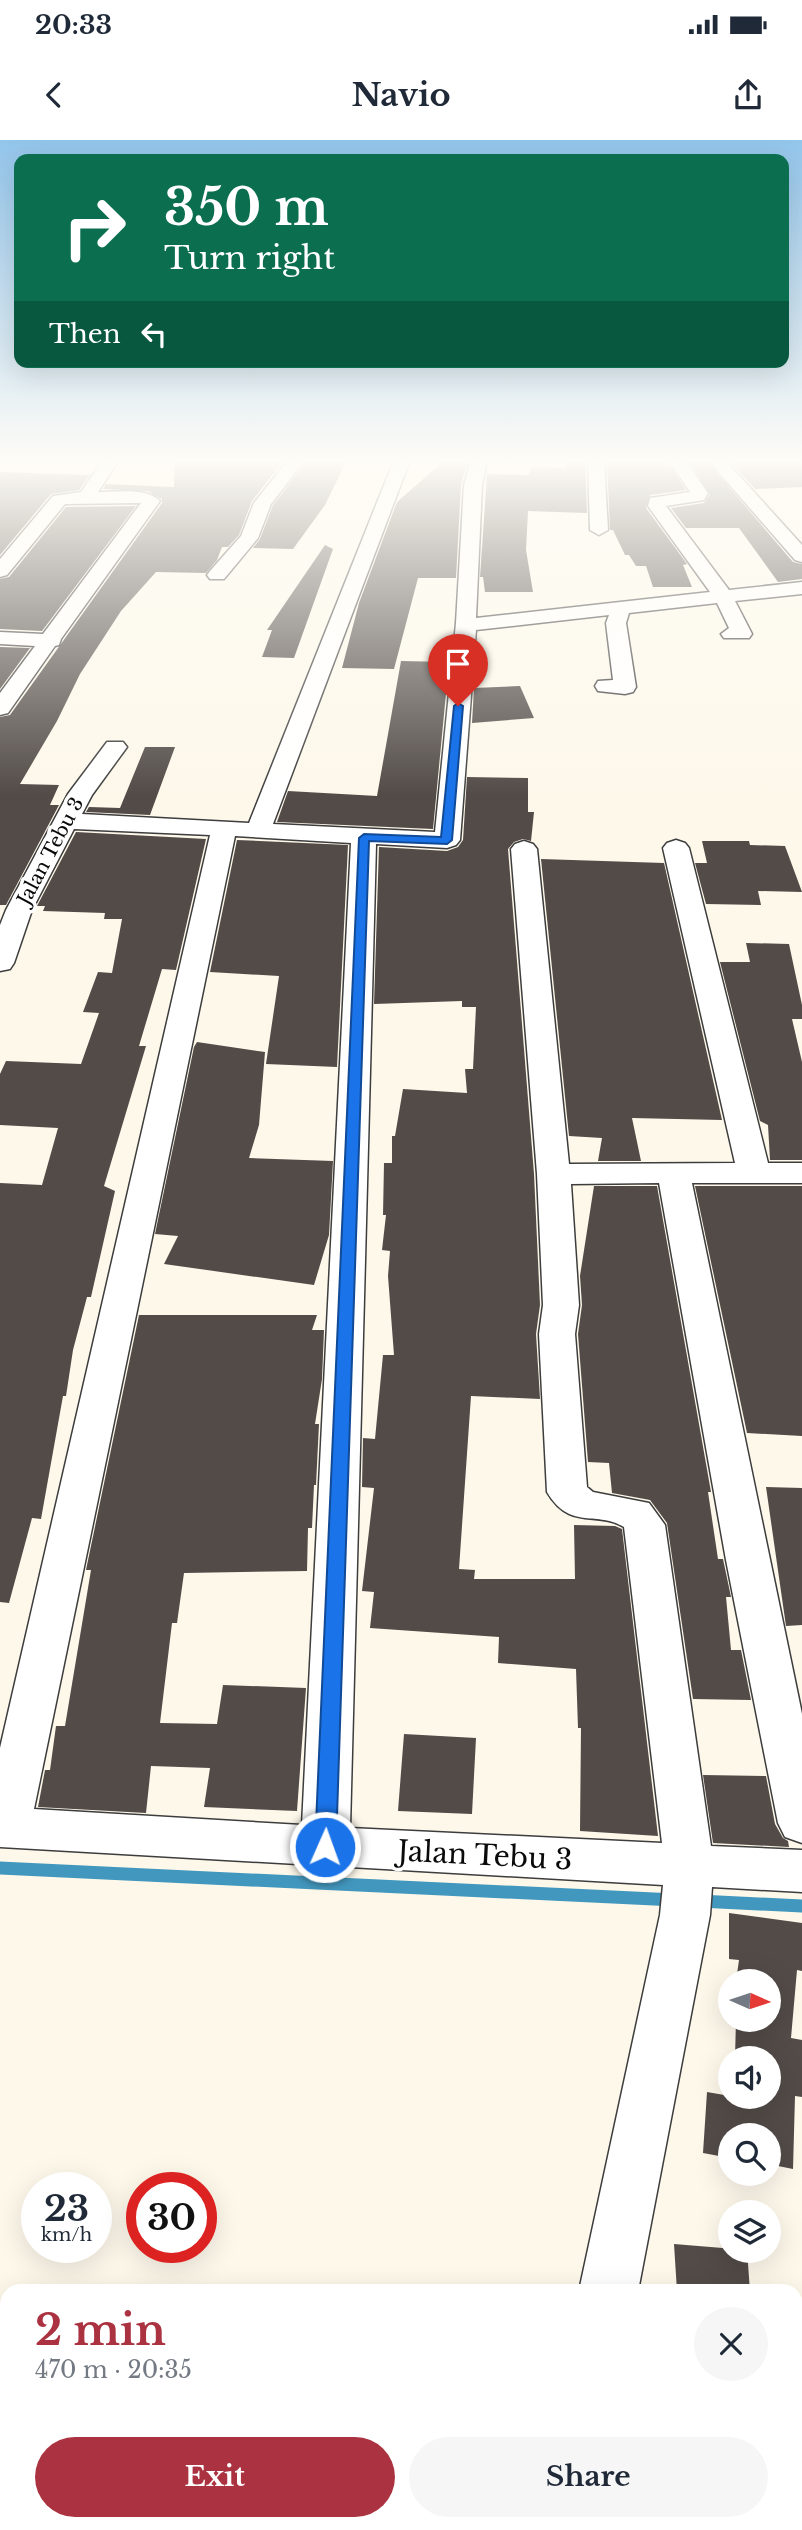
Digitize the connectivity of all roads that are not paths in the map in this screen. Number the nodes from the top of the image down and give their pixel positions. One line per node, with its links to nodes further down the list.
1 (101, 572): 13 (street)
2 (220, 572): 6 (street)
3 (359, 572): 19 (street)
4 (469, 572): 10 (street)
5 (706, 572): 8 (street)
6 (217, 575)
7 (802, 588): 8 (street)
8 (723, 596): 9 (street); 11 (street)
9 (617, 608): 10 (street); 14 (street)
10 (466, 625): 20 (street)
11 (731, 634)
12 (0, 638): 13 (street)
13 (52, 641): 15 (street)
14 (606, 686)
15 (0, 708)
16 (115, 747): 17 (street, Jalan Tebu 3)
17 (66, 821): 18 (street); 23 (street, Jalan Tebu 3)
18 (224, 828): 19 (street); 30 (street)
19 (258, 831): 20 (street)
20 (364, 838): 31 (street)
21 (676, 848): 27 (street)
22 (524, 849): 26 (street)
23 (9, 910): 24 (street, Jalan Tebu 3)
24 (0, 963)
25 (802, 1173): 27 (street)
26 (554, 1174): 28 (street); 33 (street)
27 (754, 1174): 28 (street)
28 (674, 1175): 29 (street)
29 (802, 1823)
30 (3, 1827): 31 (street, Jalan Tebu 3)
31 (325, 1847): 33 (street, Jalan Tebu 3)
32 (802, 1871): 33 (street, Jalan Tebu 3)
33 (687, 1888): 34 (street)
34 (609, 2284)

